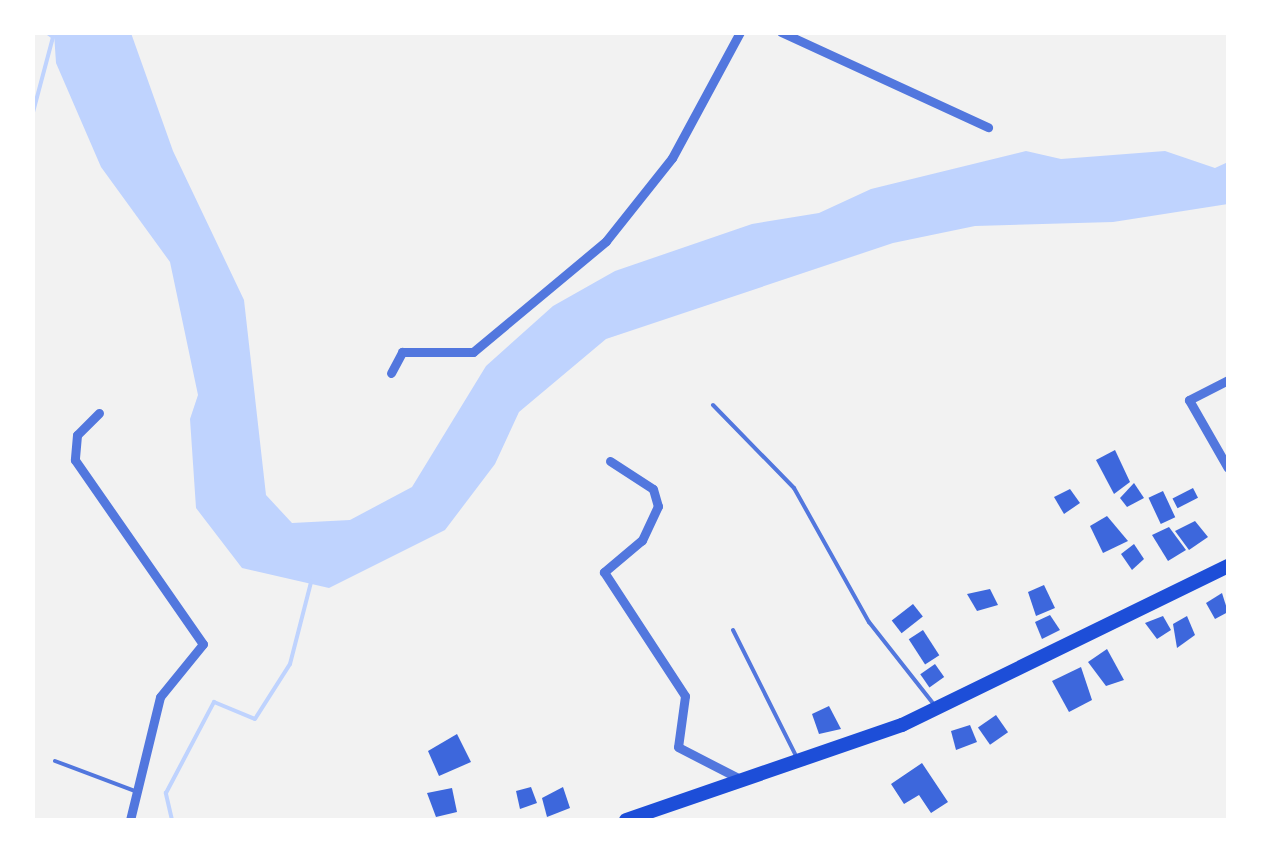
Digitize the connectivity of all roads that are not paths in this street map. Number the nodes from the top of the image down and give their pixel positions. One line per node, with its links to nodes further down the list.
1 (740, 32): 4 (street)
2 (781, 32): 3 (street)
3 (988, 127)
4 (391, 372)
5 (1228, 380): 9 (street)
6 (712, 404): 12 (lane)
7 (99, 414): 16 (street)
8 (610, 460): 15 (street)
9 (1228, 468)
10 (1228, 566): 12 (highway)
11 (733, 630): 13 (lane)
12 (938, 710): 13 (highway)
13 (798, 760): 15 (highway)
14 (55, 761): 16 (lane)
15 (743, 780): 18 (highway)
16 (135, 791): 17 (street)
17 (130, 820)
18 (626, 820)

